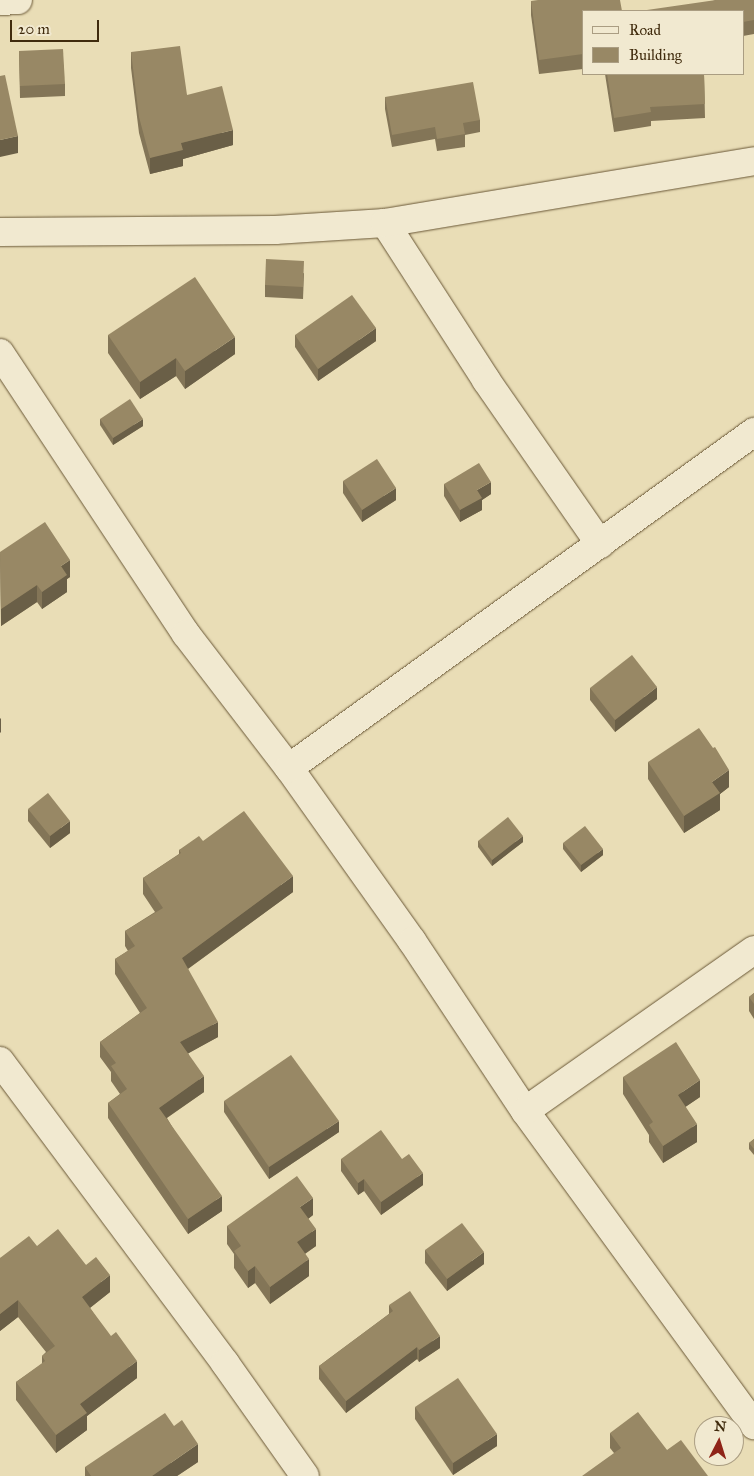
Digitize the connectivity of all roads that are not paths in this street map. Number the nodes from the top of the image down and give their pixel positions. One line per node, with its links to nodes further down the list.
1 (18, 0): 2 (street)
2 (0, 1)
3 (754, 161): 4 (street)
4 (385, 224): 5 (street); 8 (street)
5 (0, 232)
6 (0, 353): 9 (street)
7 (754, 432): 8 (street)
8 (600, 544): 9 (street)
9 (289, 768): 12 (street)
10 (754, 950): 12 (street)
11 (0, 1061): 14 (street)
12 (525, 1111): 13 (street)
13 (754, 1425)
14 (305, 1476)

